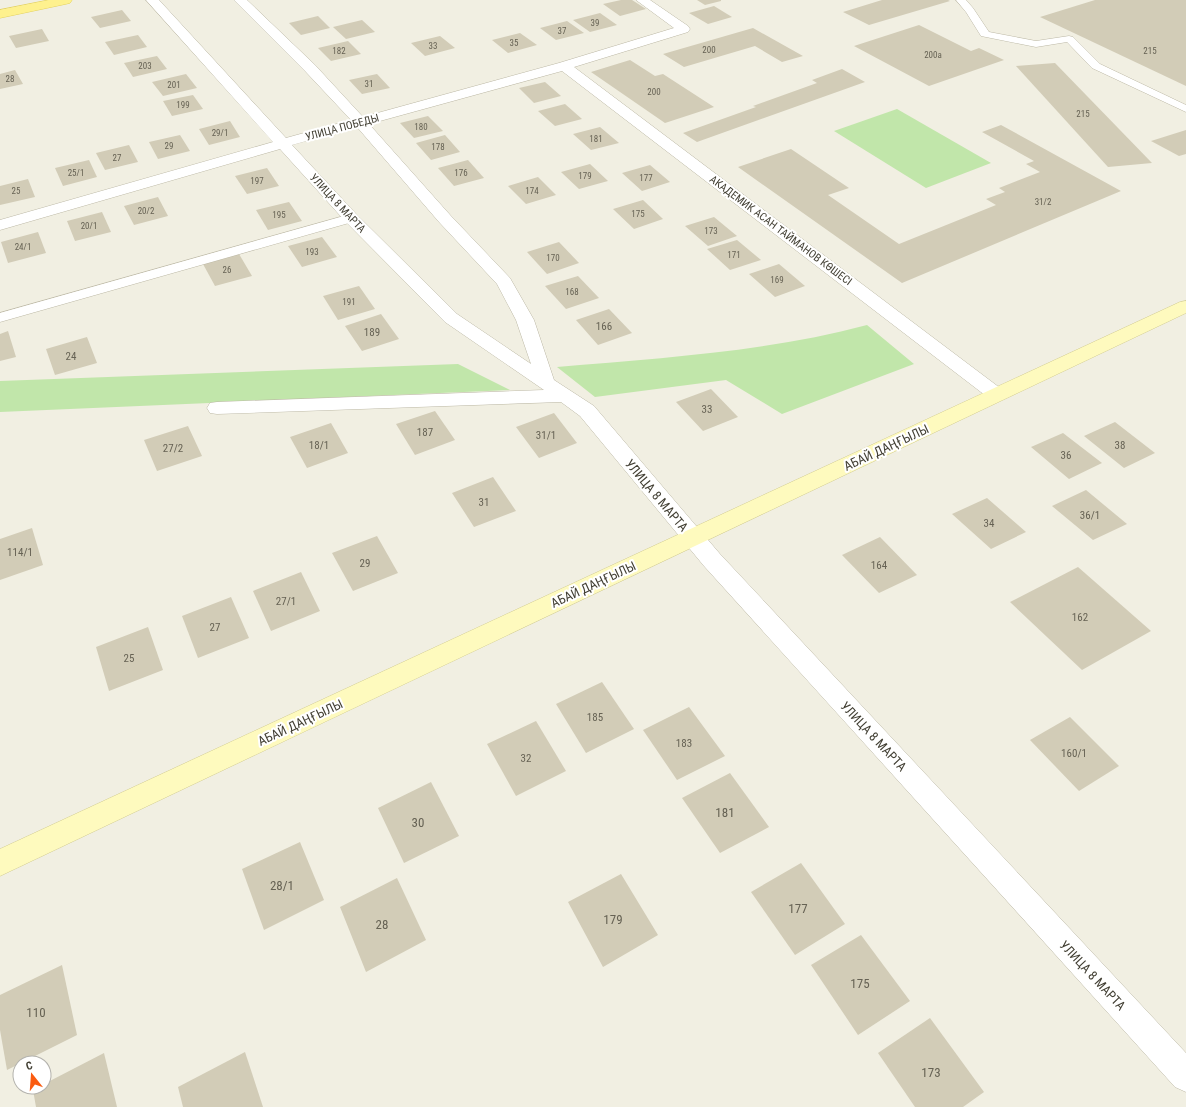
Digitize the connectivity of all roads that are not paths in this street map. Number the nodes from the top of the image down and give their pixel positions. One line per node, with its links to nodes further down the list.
1 (36, 0): 7 (main road)
2 (66, 0): 8 (main road)
3 (152, 0): 12 (street, УЛИЦА 8 МАРТА)
4 (240, 0): 11 (street)
5 (642, 0): 9 (street, УЛИЦА ПОБЕДЫ)
6 (961, 0): 10 (lane)
7 (0, 8)
8 (0, 14)
9 (564, 66): 11 (street, УЛИЦА ПОБЕДЫ); 18 (street, АКАДЕМИК АСАН ТАЙМАНОВ КӨШЕСІ)
10 (1186, 109)
11 (360, 122): 12 (street, УЛИЦА ПОБЕДЫ); 17 (street)
12 (284, 143): 13 (street, УЛИЦА 8 МАРТА); 14 (street, УЛИЦА ПОБЕДЫ)
13 (351, 218): 16 (lane); 17 (street, УЛИЦА 8 МАРТА)
14 (0, 224)
15 (1186, 306): 18 (main road, АБАЙ ДАҢҒЫЛЫ)
16 (0, 318)
17 (546, 383): 19 (street, УЛИЦА 8 МАРТА)
18 (997, 395): 21 (main road, АБАЙ ДАҢҒЫЛЫ)
19 (565, 396): 20 (street); 21 (street, УЛИЦА 8 МАРТА)
20 (217, 408)
21 (692, 538): 22 (main road, АБАЙ ДАҢҒЫЛЫ); 23 (street, УЛИЦА 8 МАРТА)
22 (0, 863)
23 (1186, 1076)

